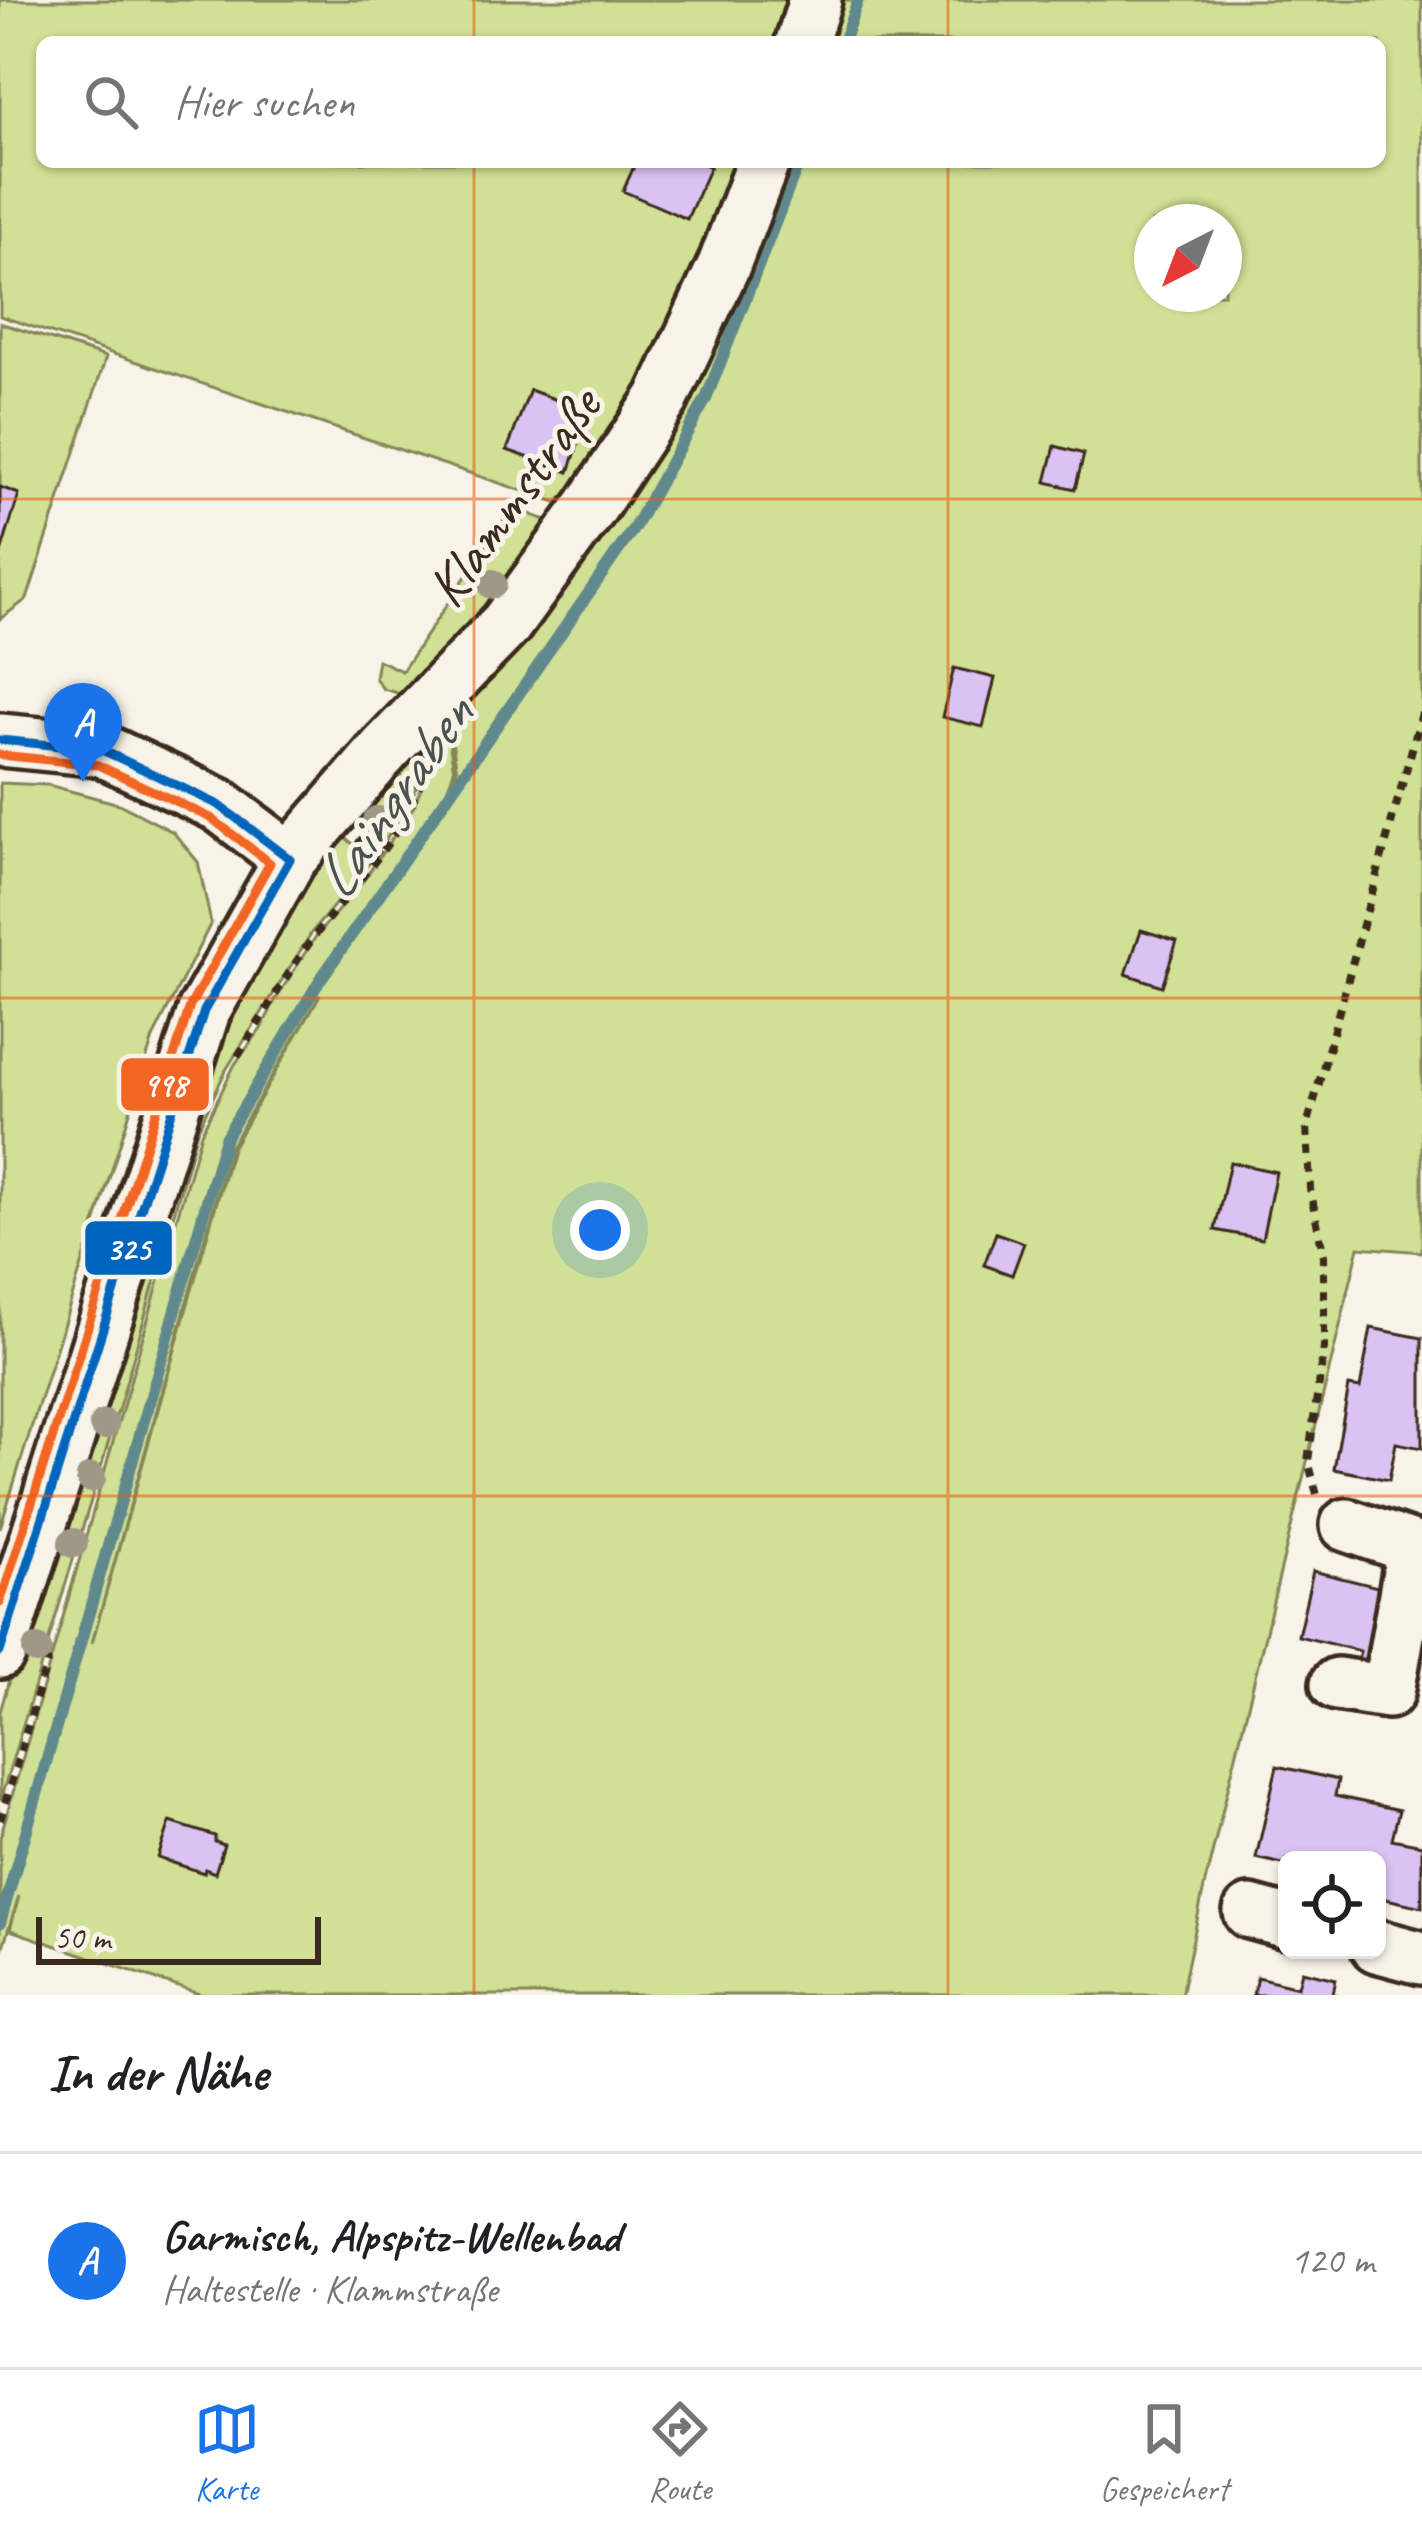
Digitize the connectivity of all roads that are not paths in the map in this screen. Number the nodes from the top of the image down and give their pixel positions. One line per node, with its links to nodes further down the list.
1 (815, 0): 2 (street)
2 (804, 36)
3 (761, 168): 5 (street, Klammstraße)
4 (0, 740): 5 (street)
5 (290, 859): 8 (street, Klammstraße)
6 (1347, 1525): 7 (street)
7 (1418, 1550): 9 (street)
8 (14, 1645)
9 (1337, 1684)
10 (1386, 1948): 11 (street)
11 (1422, 1958)

